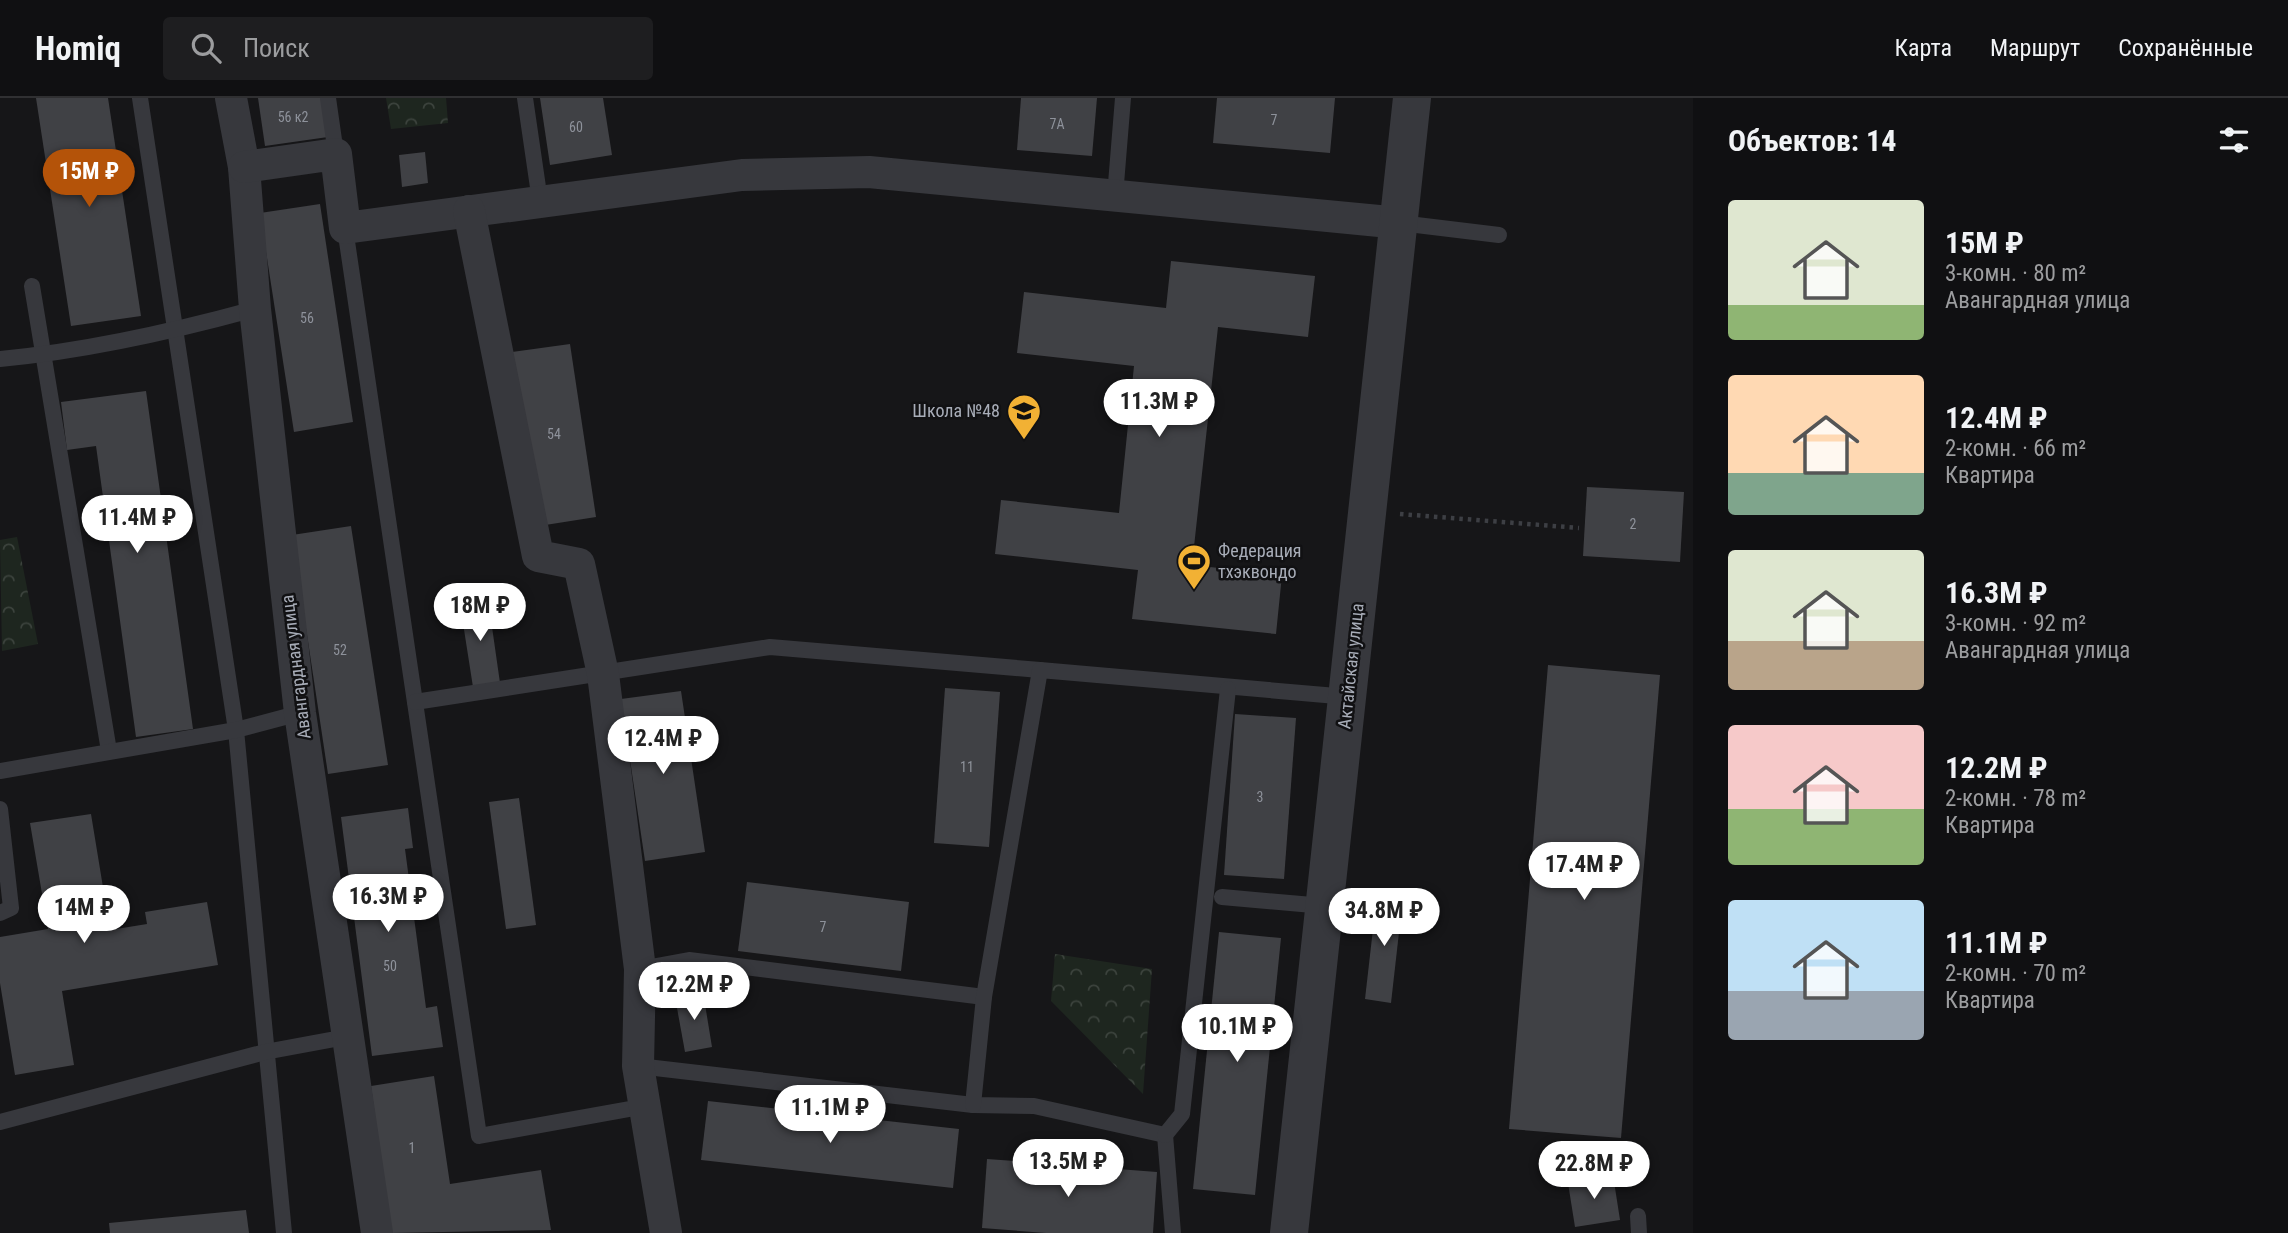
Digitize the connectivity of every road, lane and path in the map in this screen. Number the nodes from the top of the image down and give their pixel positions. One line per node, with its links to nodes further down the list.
1 (140, 98): 17 (lane)
2 (231, 98): 8 (street, Авангардная улица)
3 (328, 98): 7 (lane)
4 (525, 98): 10 (lane)
5 (1123, 98): 9 (lane)
6 (1412, 98): 12 (street, Актайская улица)
7 (336, 154): 8 (street); 13 (street)
8 (244, 167): 16 (street, Авангардная улица)
9 (1115, 196): 10 (street); 12 (street)
10 (540, 201): 11 (street)
11 (469, 211): 13 (street); 23 (street)
12 (1400, 223): 14 (lane); 20 (street, Актайская улица)
13 (345, 228): 26 (lane)
14 (1499, 235)
15 (32, 286): 18 (lane)
16 (255, 309): 17 (lane); 27 (street, Авангардная улица)
17 (175, 331): 18 (lane); 28 (lane)
18 (43, 355): 19 (lane); 29 (lane)
19 (0, 359)
20 (1368, 512): 21 (path); 25 (street, Актайская улица)
21 (1579, 528)
22 (1040, 670): 23 (lane); 24 (lane); 36 (lane)
23 (603, 674): 26 (lane); 35 (street)
24 (1228, 689): 25 (lane); 43 (lane)
25 (1348, 697): 33 (street, Актайская улица)
26 (415, 702): 41 (lane)
27 (300, 713): 28 (lane); 37 (street, Авангардная улица)
28 (236, 730): 29 (lane); 38 (lane)
29 (109, 751): 30 (lane)
30 (0, 771)
31 (0, 809): 34 (lane)
32 (1222, 897): 33 (lane)
33 (1325, 906): 49 (street, Актайская улица)
34 (0, 913)
35 (640, 969): 36 (lane); 39 (street)
36 (984, 997): 40 (lane)
37 (346, 1037): 38 (lane); 46 (street, Авангардная улица)
38 (265, 1052): 42 (lane); 45 (lane)
39 (638, 1066): 40 (lane); 41 (street)
40 (972, 1105): 43 (lane)
41 (646, 1106): 47 (street)
42 (0, 1122)
43 (1165, 1135): 48 (lane)
44 (1638, 1216): 50 (lane)
45 (284, 1233)
46 (377, 1233)
47 (666, 1233)
48 (1173, 1233)
49 (1289, 1233)
50 (1639, 1233)

